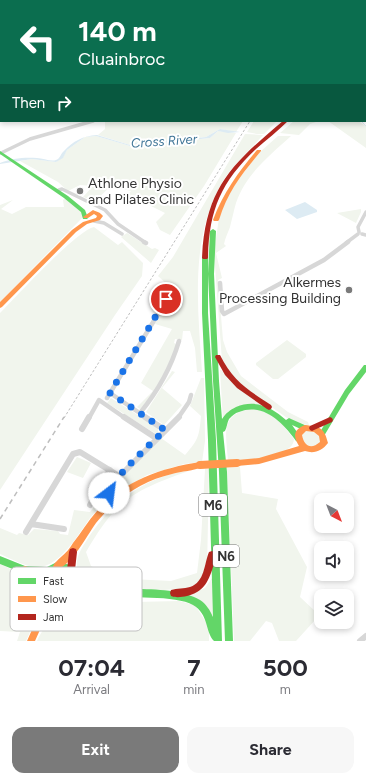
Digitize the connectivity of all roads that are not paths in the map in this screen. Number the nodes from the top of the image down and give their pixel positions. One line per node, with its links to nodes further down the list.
1 (90, 122): 4 (street)
2 (285, 122): 40 (main road, M6)
3 (291, 122): 18 (main road)
4 (0, 153): 5 (main road)
5 (15, 162): 6 (main road); 9 (main road)
6 (60, 190): 7 (main road); 11 (street)
7 (92, 212): 9 (main road); 9 (main road)
8 (366, 212): 12 (street)
9 (91, 219): 10 (street); 10 (street); 16 (main road)
10 (104, 223): 11 (street)
11 (125, 229): 13 (street)
12 (361, 234): 14 (street)
13 (146, 243)
14 (220, 283)
15 (169, 296): 21 (street)
16 (0, 306)
17 (179, 341): 21 (street)
18 (215, 344): 23 (main road); 33 (main road)
19 (366, 367): 22 (main road)
20 (191, 395): 26 (street)
21 (140, 413): 26 (street)
22 (330, 420): 24 (main road); 27 (main road)
23 (305, 428): 24 (main road); 29 (main road)
24 (312, 428): 27 (main road)
25 (82, 429): 28 (street)
26 (165, 430): 28 (street)
27 (322, 434): 30 (main road)
28 (156, 438): 34 (street)
29 (298, 440): 30 (main road); 31 (main road); 33 (main road)
30 (304, 448): 31 (main road)
31 (287, 453): 35 (main road, bridge)
32 (110, 470): 34 (street); 36 (street); 37 (street)
33 (223, 472): 53 (main road, N6)
34 (119, 476): 35 (street)
35 (112, 502): 41 (main road)
36 (90, 505)
37 (31, 524): 38 (street); 39 (street)
38 (64, 529)
39 (26, 532)
40 (214, 545): 47 (main road); 52 (main road, M6)
41 (73, 552): 43 (main road); 46 (main road)
42 (0, 560): 44 (main road)
43 (57, 566): 45 (main road)
44 (18, 567)
45 (64, 567)
46 (71, 567)
47 (142, 592)
48 (142, 595): 52 (main road)
49 (35, 631): 51 (main road)
50 (366, 636): 54 (street)
51 (31, 641)
52 (218, 641)
53 (229, 641)
54 (360, 641)

